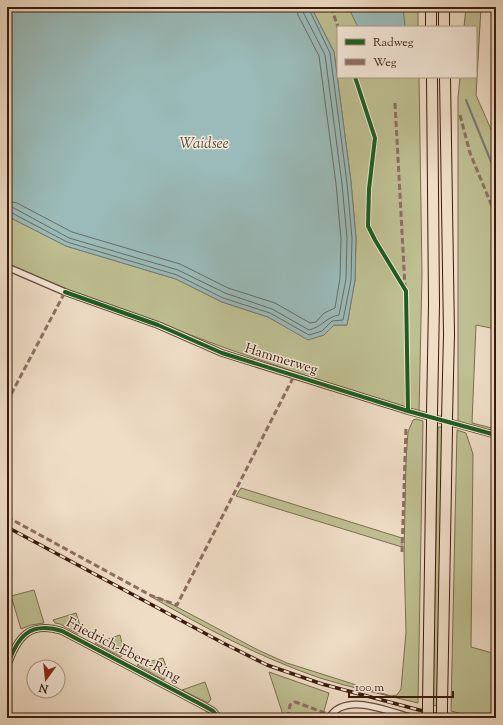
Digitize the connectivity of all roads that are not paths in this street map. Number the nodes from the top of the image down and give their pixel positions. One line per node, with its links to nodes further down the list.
1 (431, 7): 3 (highway)
2 (444, 7): 4 (highway)
3 (431, 26)
4 (444, 26)
5 (432, 78): 13 (highway, bridge)
6 (445, 78): 14 (highway, bridge)
7 (7, 267): 8 (street, Hammerweg)
8 (496, 435)
9 (7, 667): 10 (street, Friedrich-Ebert-Ring)
10 (219, 718)
11 (330, 718): 12 (street)
12 (413, 718)
13 (428, 718)
14 (442, 718)

